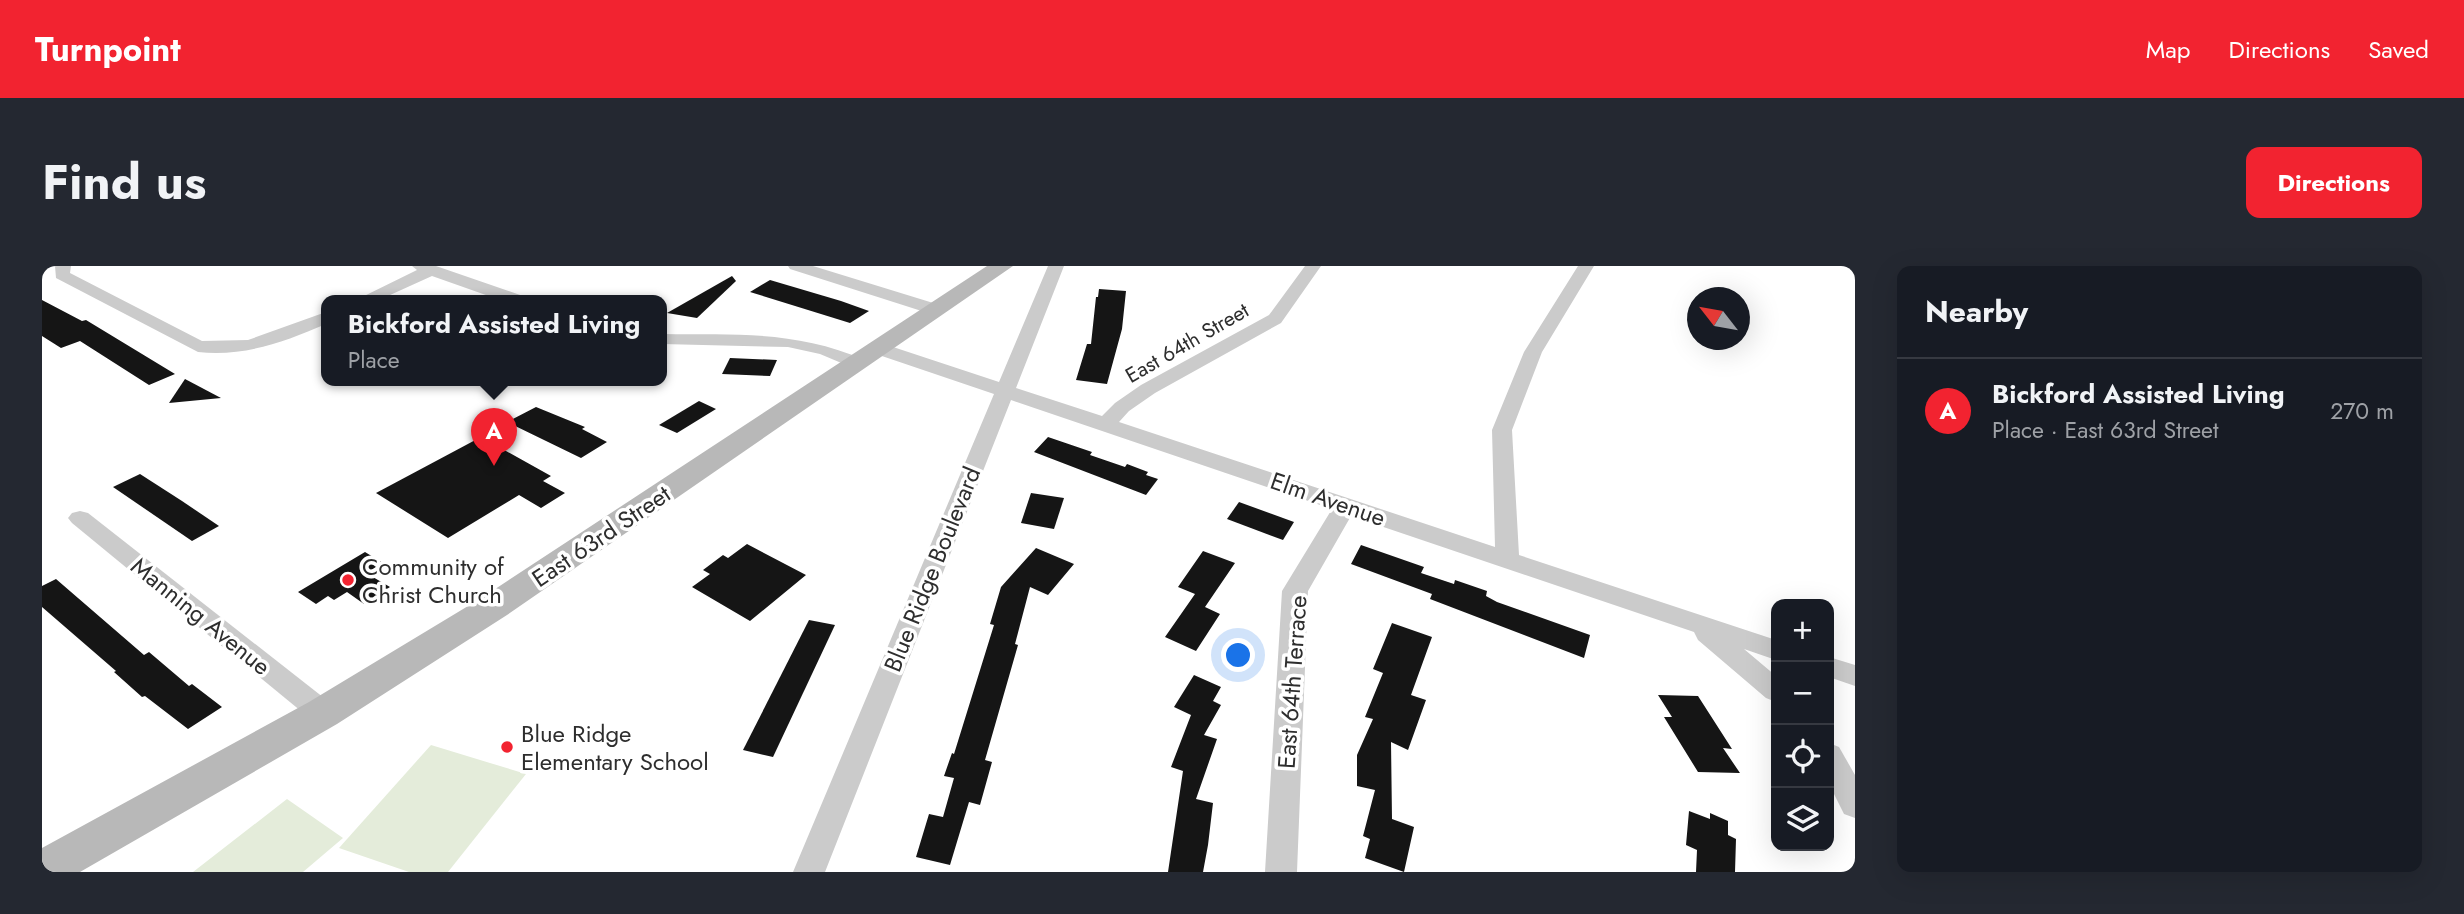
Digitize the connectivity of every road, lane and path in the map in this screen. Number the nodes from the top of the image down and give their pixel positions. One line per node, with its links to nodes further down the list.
1 (63, 266): 11 (street)
2 (796, 266): 10 (street)
3 (1002, 266): 10 (main road, East 63rd Street)
4 (1056, 266): 14 (street, Blue Ridge Boulevard)
5 (1313, 266): 15 (street, East 64th Street)
6 (1586, 266): 18 (street)
7 (425, 268): 8 (street); 9 (street)
8 (374, 295)
9 (503, 295)
10 (937, 310): 13 (main road, East 63rd Street)
11 (321, 319)
12 (667, 339): 13 (street, Elm Avenue)
13 (869, 356): 14 (street, Elm Avenue); 24 (main road, East 63rd Street)
14 (1004, 390): 15 (street, Elm Avenue); 28 (street, Blue Ridge Boulevard)
15 (1106, 424): 16 (street, Elm Avenue)
16 (1346, 505): 18 (street, Elm Avenue); 29 (street, East 64th Terrace)
17 (80, 518): 24 (street, Manning Avenue)
18 (1507, 559): 19 (street, Elm Avenue)
19 (1699, 624): 20 (street, Elm Avenue); 23 (street)
20 (1771, 647)
21 (1834, 669): 22 (street)
22 (1855, 676)
23 (1771, 687)
24 (323, 713): 27 (main road, East 63rd Street)
25 (1834, 765): 26 (street)
26 (1855, 805)
27 (42, 871)
28 (809, 872)
29 (1281, 872)

